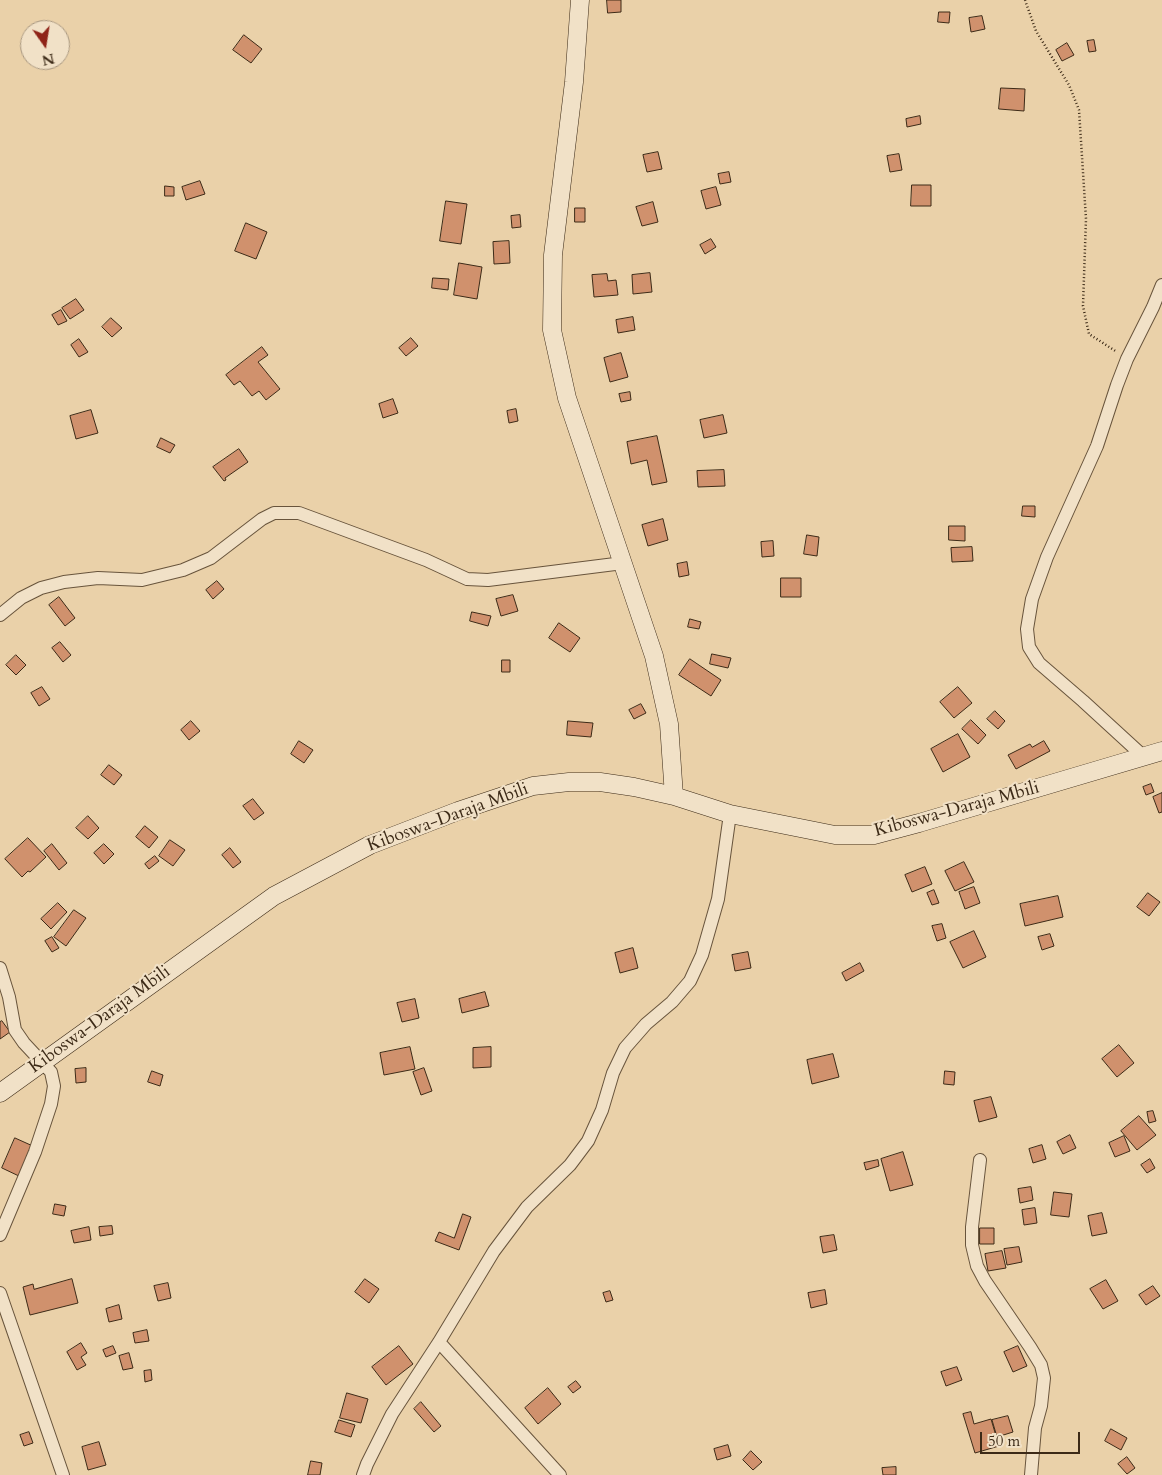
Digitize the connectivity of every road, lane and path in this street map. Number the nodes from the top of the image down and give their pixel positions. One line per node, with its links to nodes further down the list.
1 (580, 0): 5 (main road)
2 (1025, 0): 4 (path)
3 (1162, 285): 4 (street)
4 (1127, 359): 8 (street)
5 (623, 563): 6 (street); 9 (main road)
6 (0, 615)
7 (1162, 751): 8 (main road, Kiboswa-Daraja Mbili)
8 (1142, 756): 10 (main road, Kiboswa-Daraja Mbili)
9 (674, 796): 10 (main road, Kiboswa-Daraja Mbili); 12 (main road, Kiboswa-Daraja Mbili)
10 (730, 814): 17 (street)
11 (0, 968): 12 (street)
12 (42, 1063): 13 (main road, Kiboswa-Daraja Mbili); 15 (street)
13 (0, 1093)
14 (980, 1160): 21 (street)
15 (0, 1235)
16 (0, 1293): 18 (street)
17 (439, 1342): 19 (street); 20 (street)
18 (64, 1475)
19 (363, 1475)
20 (560, 1475)
21 (1031, 1475)

